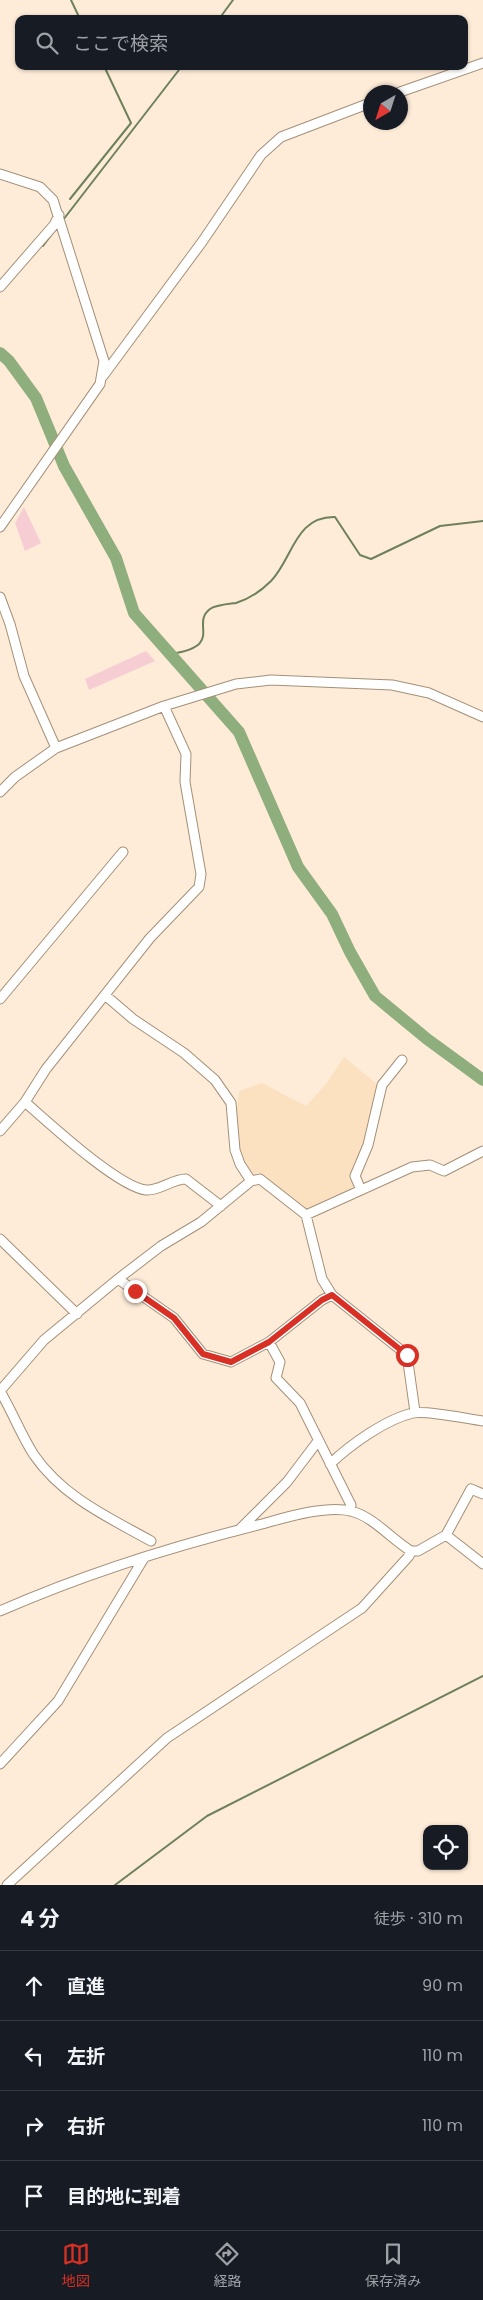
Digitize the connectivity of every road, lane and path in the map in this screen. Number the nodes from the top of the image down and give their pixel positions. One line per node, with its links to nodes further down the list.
1 (483, 64): 2 (street)
2 (468, 69)
3 (465, 70): 4 (street)
4 (408, 89)
5 (363, 106): 9 (street)
6 (0, 174): 7 (street)
7 (58, 212): 8 (street); 9 (street)
8 (0, 287)
9 (103, 376): 10 (street)
10 (0, 527)
11 (0, 597): 14 (street)
12 (164, 706): 13 (street); 14 (street); 17 (street)
13 (483, 717)
14 (56, 748): 15 (street)
15 (0, 792)
16 (122, 852): 18 (street)
17 (105, 995): 20 (street); 23 (street)
18 (0, 998)
19 (402, 1060): 24 (street)
20 (25, 1102): 21 (street); 25 (street)
21 (0, 1131)
22 (483, 1151): 24 (street)
23 (251, 1181): 25 (street); 26 (street)
24 (361, 1190): 26 (street)
25 (221, 1206): 28 (street)
26 (306, 1216): 29 (street)
27 (0, 1239): 30 (street)
28 (118, 1279): 30 (street); 31 (street)
29 (332, 1295): 31 (street); 33 (street)
30 (76, 1314): 32 (street)
31 (269, 1342): 35 (street)
32 (0, 1391): 41 (street)
33 (415, 1412): 34 (street); 36 (street)
34 (483, 1422)
35 (318, 1441): 36 (street); 39 (street)
36 (330, 1464): 38 (street)
37 (483, 1494): 40 (street)
38 (350, 1511): 39 (street); 42 (street)
39 (240, 1529): 43 (street)
40 (446, 1535): 42 (street); 44 (street)
41 (151, 1541)
42 (411, 1551): 47 (street)
43 (144, 1558): 45 (street); 46 (street)
44 (483, 1564)
45 (0, 1611)
46 (0, 1764)
47 (7, 1885)

